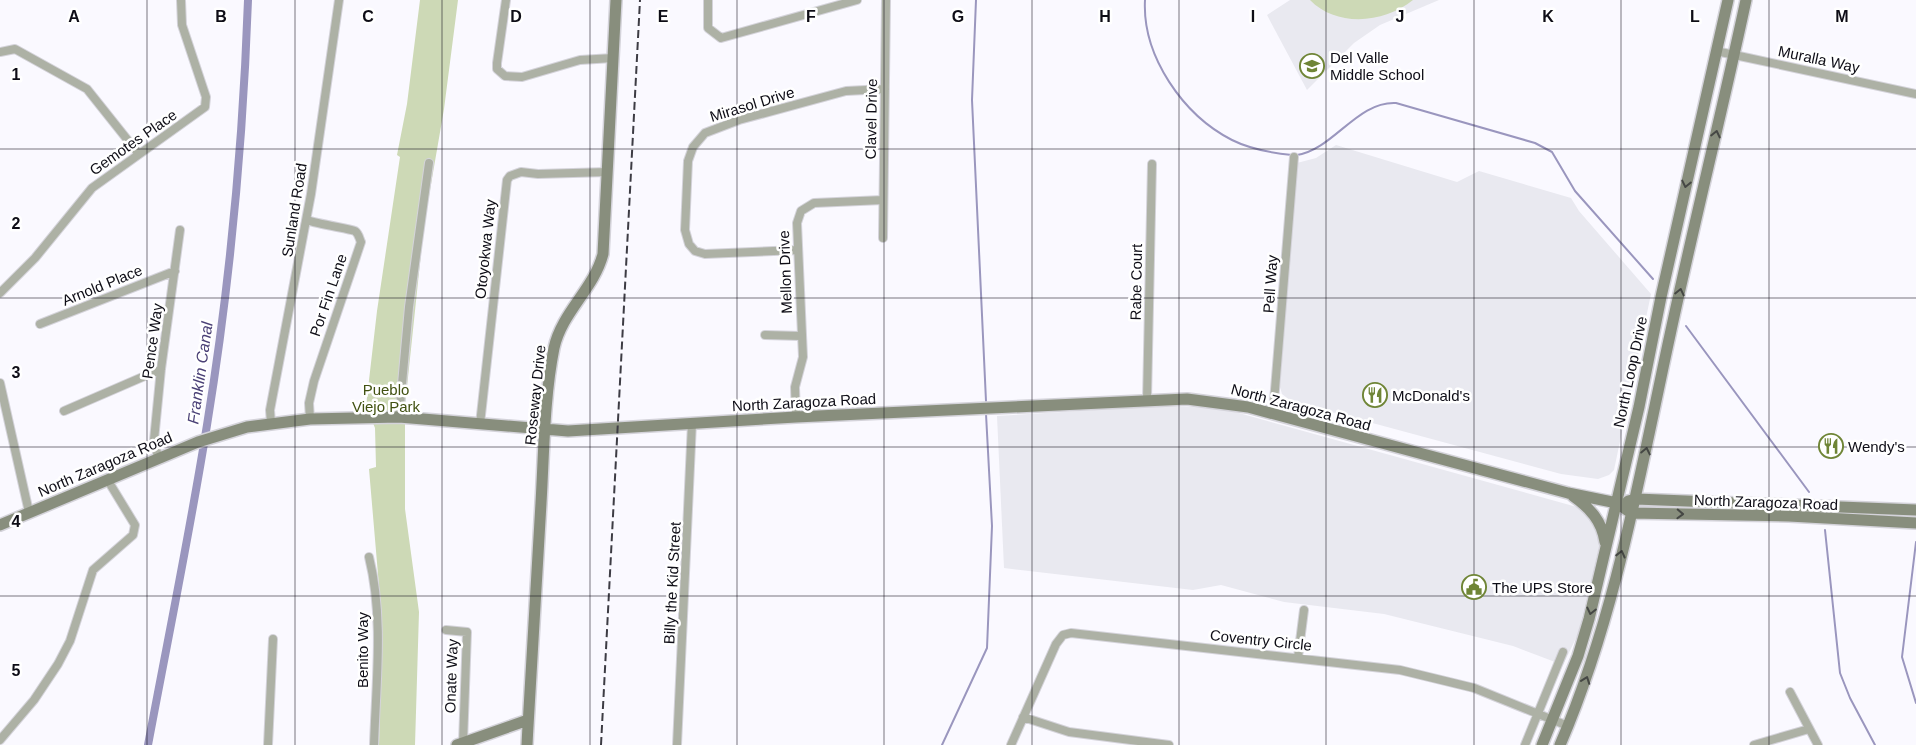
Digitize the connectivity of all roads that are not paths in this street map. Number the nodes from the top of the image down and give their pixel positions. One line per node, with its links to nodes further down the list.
1 (181, 0): 16 (street, Gemotes Place)
2 (338, 0): 22 (street, Sunland Road)
3 (506, 0): 13 (street)
4 (616, 0): 13 (main road, Roseway Drive)
5 (708, 0): 6 (street)
6 (858, 0)
7 (886, 0): 14 (street, Clavel Drive)
8 (1728, 0): 10 (main road, North Loop Drive)
9 (1746, 0): 12 (main road, North Loop Drive)
10 (1716, 51): 12 (street, Muralla Way); 29 (main road, North Loop Drive, one-way to 29)
11 (0, 52): 16 (street)
12 (1734, 55): 15 (street, Muralla Way); 30 (main road, North Loop Drive, one-way to 12)
13 (614, 58): 20 (main road, Roseway Drive)
14 (885, 89): 21 (street, Clavel Drive); 25 (street, Mirasol Drive)
15 (1916, 94)
16 (138, 153): 27 (street, Gemotes Place)
17 (1294, 157): 38 (street, Pell Way)
18 (429, 163): 40 (street)
19 (1152, 164): 35 (street, Rabe Court)
20 (608, 172): 44 (street, Otoyokwa Way); 45 (main road, Roseway Drive)
21 (883, 200): 24 (street, Clavel Drive); 25 (street, Mellon Drive)
22 (307, 220): 41 (street, Por Fin Lane); 42 (street, Sunland Road)
23 (180, 230): 26 (street, Pence Way)
24 (883, 238)
25 (797, 250): 32 (street, Mellon Drive)
26 (175, 271): 28 (street, Arnold Place); 33 (street, Pence Way)
27 (0, 293)
28 (40, 324)
29 (1655, 330): 30 (main road); 50 (main road, North Loop Drive)
30 (1670, 334): 49 (main road, North Loop Drive, one-way to 30)
31 (765, 335): 32 (street)
32 (802, 336): 39 (street, Mellon Drive)
33 (161, 369): 37 (street); 46 (street, Pence Way)
34 (0, 383): 36 (street)
35 (1147, 400): 38 (main road, North Zaragoza Road); 39 (main road, North Zaragoza Road)
36 (2, 406): 53 (street)
37 (64, 411)
38 (1274, 414): 48 (main road, North Zaragoza Road)
39 (796, 416): 43 (main road, North Zaragoza Road)
40 (399, 417): 41 (main road, North Zaragoza Road); 44 (main road, North Zaragoza Road)
41 (310, 418): 42 (main road, North Zaragoza Road)
42 (271, 423): 46 (main road, North Zaragoza Road)
43 (692, 423): 45 (main road, North Zaragoza Road); 77 (street, Billy the Kid Street)
44 (480, 424): 45 (main road, North Zaragoza Road)
45 (545, 430): 69 (main road, Roseway Drive)
46 (158, 457): 47 (main road, North Zaragoza Road)
47 (107, 479): 53 (main road, North Zaragoza Road); 72 (street)
48 (1568, 493): 50 (main road, North Zaragoza Road); 58 (main road)
49 (1636, 499): 50 (main road, North Zaragoza Road); 51 (main road, North Zaragoza Road); 54 (main road, North Loop Drive)
50 (1617, 503): 54 (main road, North Zaragoza Road); 58 (main road, North Loop Drive)
51 (1875, 509): 52 (main road, North Zaragoza Road); 55 (main road)
52 (1916, 510)
53 (29, 512): 57 (main road, North Zaragoza Road)
54 (1631, 513): 55 (main road, North Zaragoza Road, one-way to 55); 70 (main road, North Loop Drive, one-way to 54)
55 (1789, 516): 56 (main road, North Zaragoza Road)
56 (1916, 523)
57 (0, 525)
58 (1606, 546): 68 (main road, North Loop Drive, one-way to 68)
59 (369, 557): 75 (street, Benito Way)
60 (1304, 610): 64 (street)
61 (446, 630): 73 (street, Onate Way)
62 (273, 639): 74 (street)
63 (1564, 652): 66 (street)
64 (1298, 657): 66 (street, Coventry Circle); 67 (street, Coventry Circle)
65 (1790, 692): 71 (street)
66 (1538, 713): 68 (street, Coventry Circle); 80 (street)
67 (1023, 717): 78 (street, Coventry Circle); 79 (street)
68 (1553, 719): 70 (street, Coventry Circle); 81 (main road, North Loop Drive)
69 (528, 720): 73 (main road); 76 (main road, Roseway Drive)
70 (1568, 726): 82 (main road, North Loop Drive)
71 (1809, 729): 83 (street); 84 (street)
72 (0, 740)
73 (460, 744)
74 (268, 745)
75 (374, 745)
76 (527, 745)
77 (677, 745)
78 (1011, 745)
79 (1169, 745)
80 (1525, 745)
81 (1542, 745)
82 (1560, 745)
83 (1754, 745)
84 (1818, 745)

